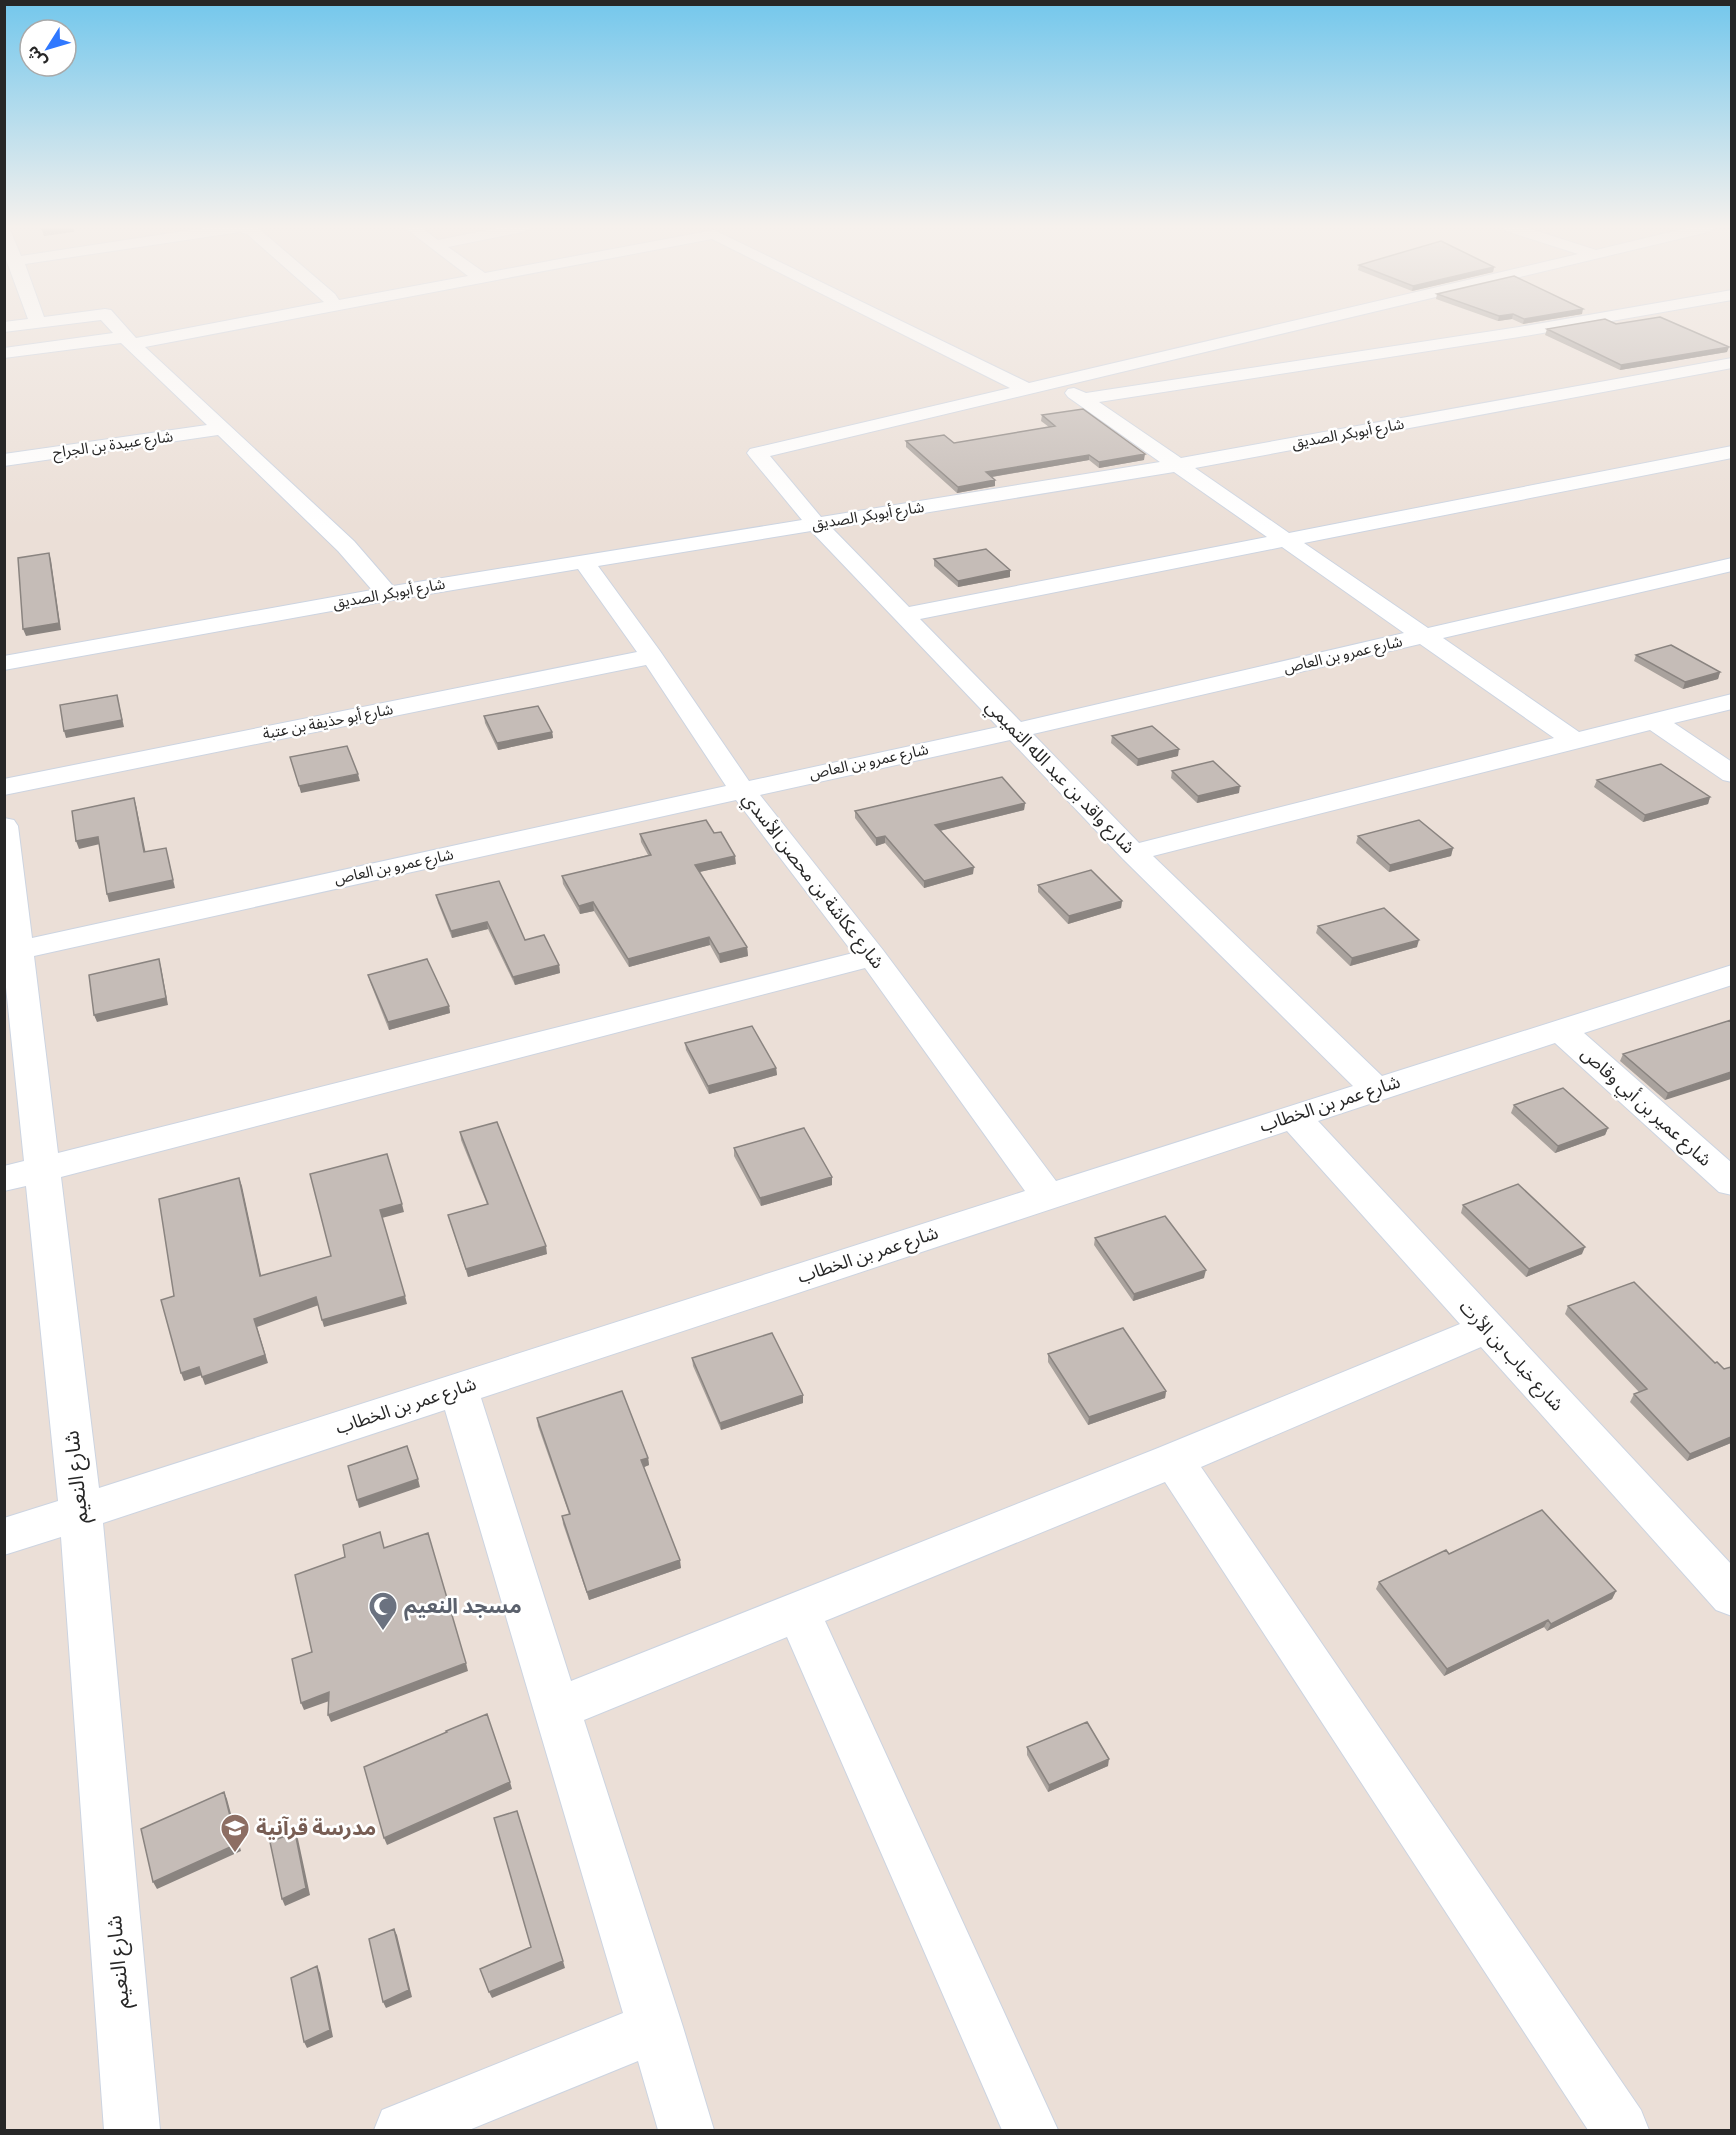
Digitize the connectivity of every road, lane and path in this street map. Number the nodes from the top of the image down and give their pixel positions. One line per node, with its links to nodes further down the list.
1 (117, 328): 7 (street)
2 (203, 328): 7 (street)
3 (204, 328): 7 (street)
4 (903, 328): 11 (street)
5 (1282, 328): 10 (street)
6 (1545, 328): 12 (street)
7 (128, 341): 8 (street); 13 (street)
8 (4, 353)
9 (1731, 363): 16 (street, شارع أبوبكر الصديق)
10 (1057, 381): 11 (street); 12 (street)
11 (1024, 388): 17 (street, شارع واقد بن عبد الله التميمي)
12 (1083, 399): 16 (street)
13 (222, 429): 15 (street, شارع عبيدة بن الجراح); 21 (street)
14 (1731, 452): 18 (street)
15 (4, 460)
16 (1178, 465): 17 (street, شارع أبوبكر الصديق); 18 (street)
17 (816, 524): 19 (street, شارع أبوبكر الصديق); 22 (street, شارع واقد بن عبد الله التميمي)
18 (1284, 539): 22 (street); 23 (street)
19 (584, 562): 21 (street, شارع أبوبكر الصديق); 24 (street, شارع عكاشة بن محصن الأسدي)
20 (1731, 564): 23 (street, شارع عمرو بن العاص)
21 (387, 594): 25 (street, شارع أبوبكر الصديق)
22 (903, 615): 28 (street, شارع واقد بن عبد الله التميمي)
23 (1443, 632): 28 (street, شارع عمرو بن العاص); 29 (street)
24 (652, 656): 31 (street, شارع أبو حذيفة بن عتبة); 32 (street, شارع عكاشة بن محصن الأسدي)
25 (4, 663)
26 (1731, 701): 27 (street)
27 (1654, 721): 29 (street); 30 (street)
28 (1016, 731): 32 (street, شارع عمرو بن العاص); 34 (street, شارع واقد بن عبد الله التميمي)
29 (1575, 741): 34 (street)
30 (1731, 774)
31 (4, 787)
32 (742, 790): 35 (street, شارع عمرو بن العاص); 36 (street, شارع عكاشة بن محصن الأسدي)
33 (4, 826): 35 (street, شارع النعيم)
34 (1133, 853): 39 (street, شارع واقد بن عبد الله التميمي)
35 (12, 951): 41 (street, شارع النعيم)
36 (872, 957): 41 (street); 44 (street, شارع عكاشة بن محصن الأسدي)
37 (1731, 974): 38 (street, شارع عمر بن الخطاب)
38 (1561, 1031): 39 (street, شارع عمر بن الخطاب); 43 (street, شارع عمير بن أبي وقاص)
39 (1376, 1089): 40 (street, شارع عمر بن الخطاب)
40 (1293, 1116): 44 (street, شارع عمر بن الخطاب); 45 (street, شارع خباب بن الأرت)
41 (44, 1169): 42 (street); 48 (street, شارع النعيم)
42 (4, 1179)
43 (1731, 1183)
44 (1048, 1196): 46 (street, شارع عمر بن الخطاب)
45 (1486, 1329): 47 (street); 50 (street, شارع خباب بن الأرت)
46 (458, 1388): 48 (street, شارع عمر بن الخطاب); 52 (street)
47 (1173, 1460): 51 (street); 58 (street)
48 (81, 1514): 49 (street, شارع عمر بن الخطاب); 54 (street, شارع النعيم)
49 (4, 1537)
50 (1731, 1596)
51 (798, 1611): 52 (street); 57 (street)
52 (557, 1709): 53 (street)
53 (656, 2027): 55 (street); 56 (street)
54 (132, 2130)
55 (402, 2130)
56 (686, 2130)
57 (1030, 2130)
58 (1621, 2130)

